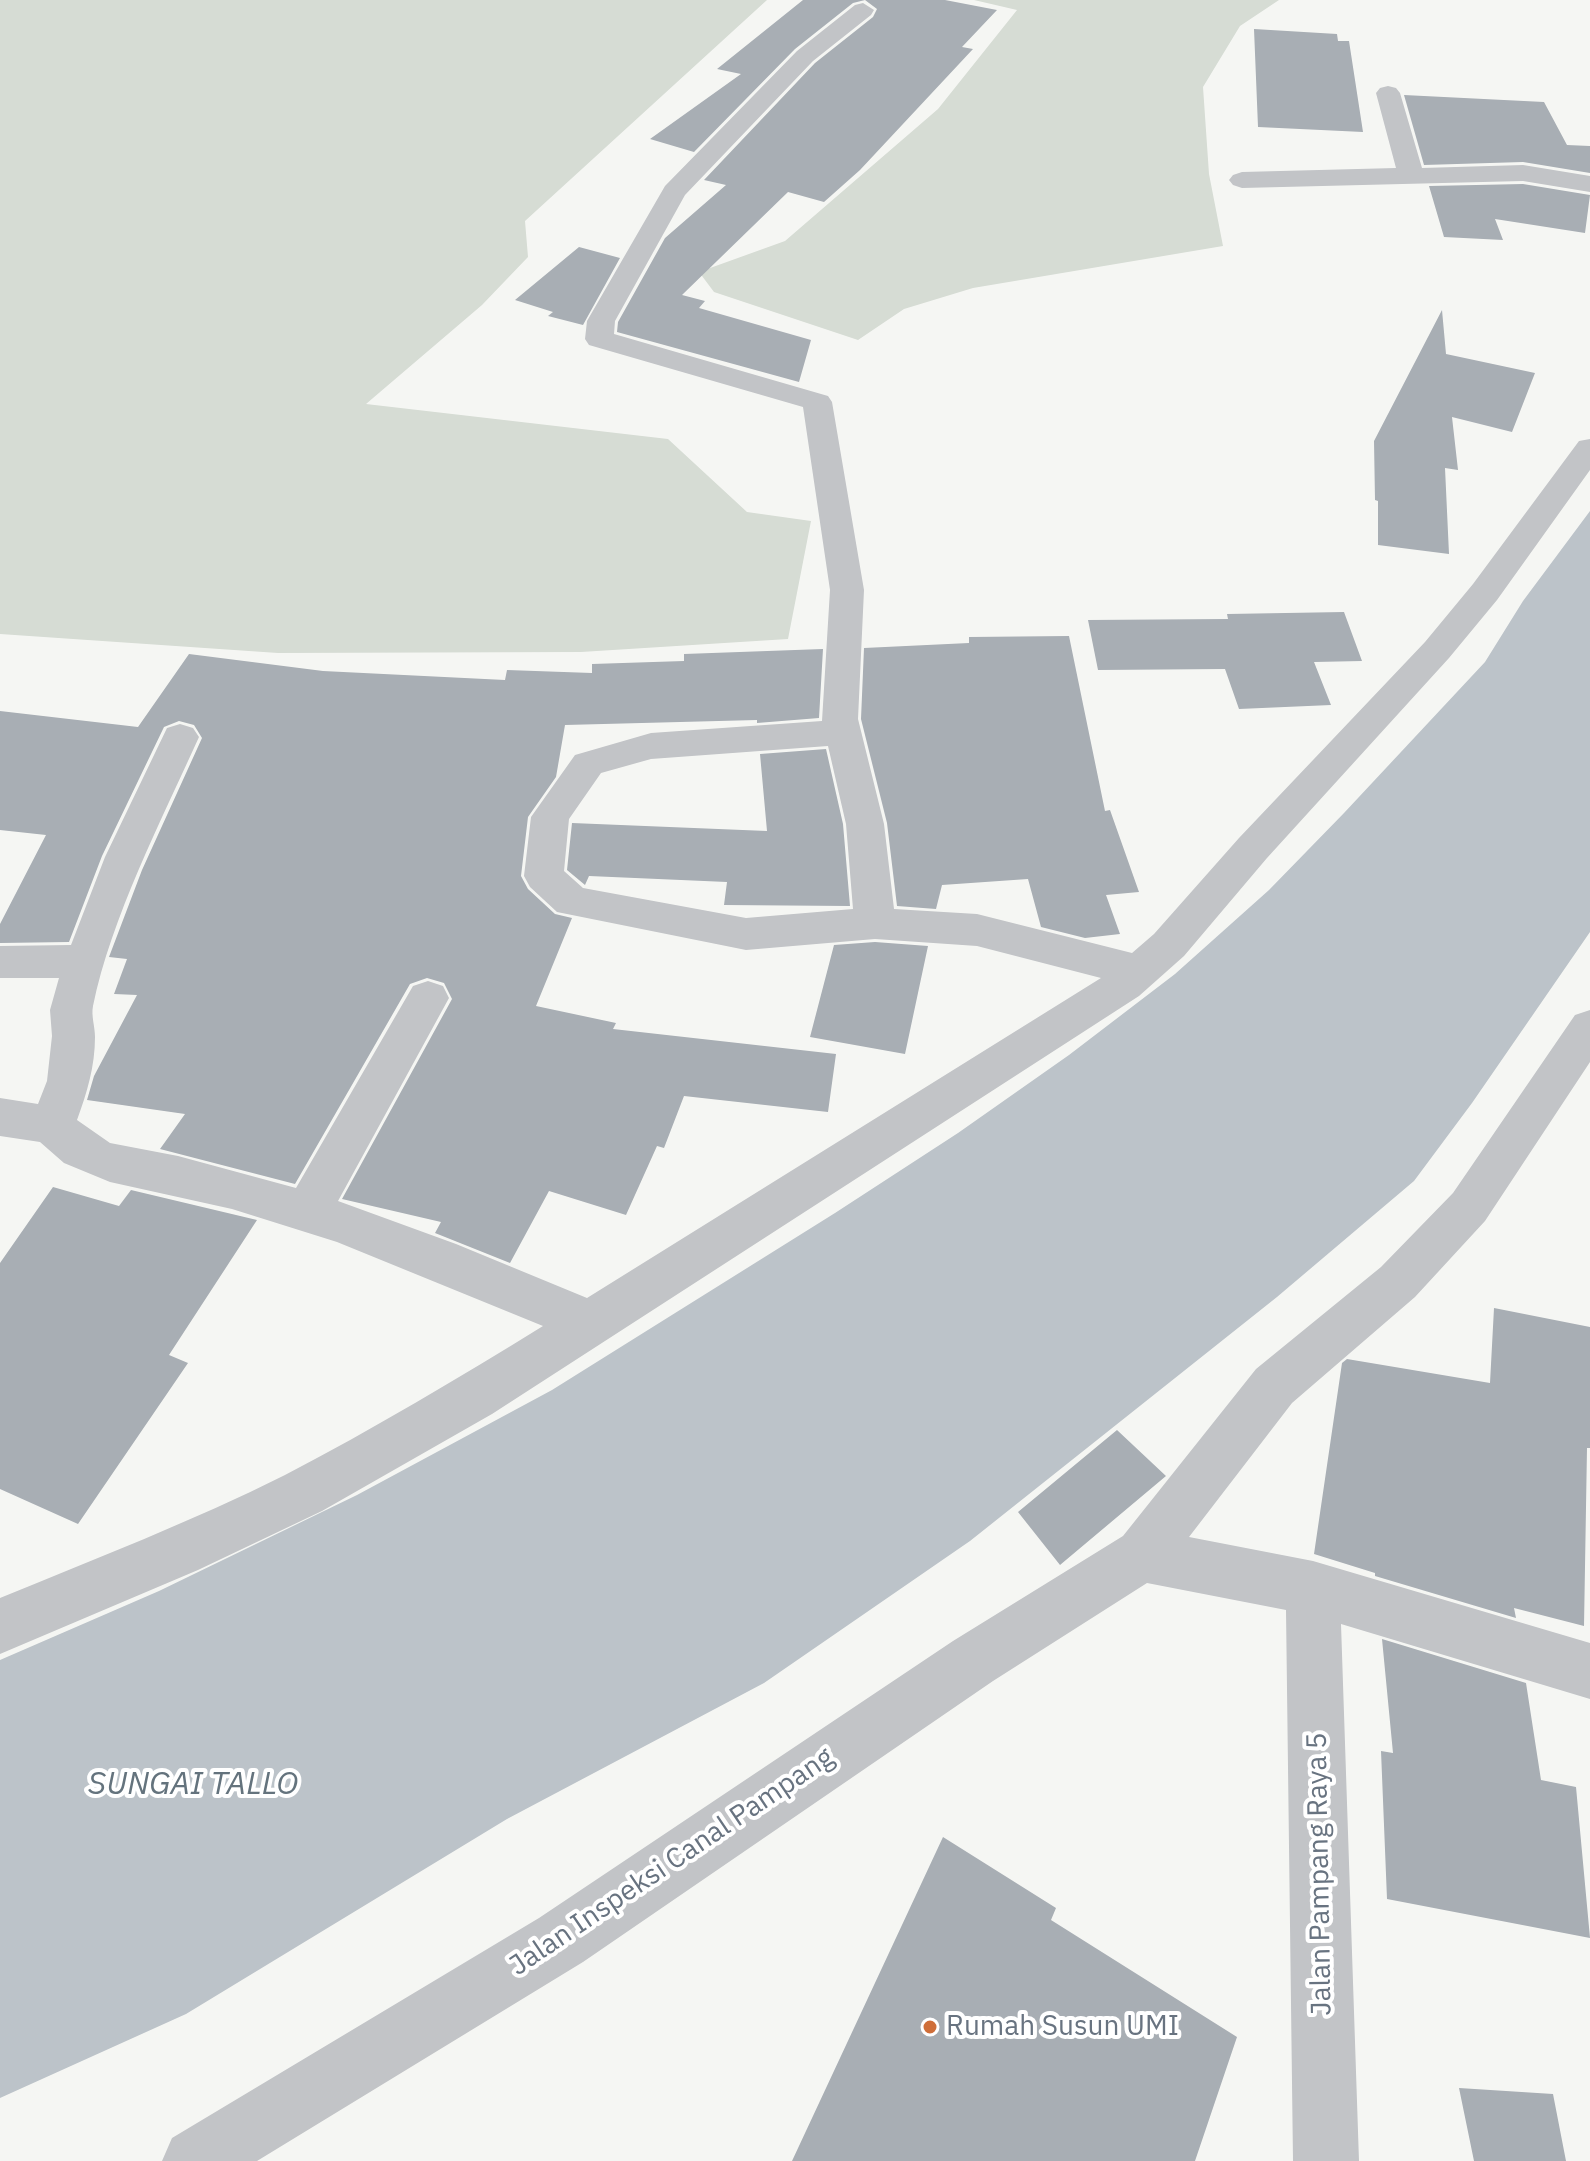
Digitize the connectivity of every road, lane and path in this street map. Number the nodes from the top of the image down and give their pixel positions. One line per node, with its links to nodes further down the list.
1 (863, 10): 7 (street)
2 (1388, 93): 3 (street)
3 (1411, 175): 4 (street); 5 (street)
4 (1242, 180)
5 (1590, 184)
6 (1590, 448): 12 (street)
7 (843, 732): 9 (street); 9 (street)
8 (180, 737): 10 (street)
9 (875, 923): 12 (street)
10 (85, 961): 11 (street); 16 (street)
11 (0, 962)
12 (1139, 971): 18 (street)
13 (428, 998): 17 (street)
14 (1590, 1027): 19 (street, Jalan Inspeksi Canal Pampang)
15 (0, 1117): 16 (street)
16 (53, 1125): 17 (street)
17 (307, 1212): 18 (street)
18 (591, 1323): 21 (street)
19 (1142, 1555): 20 (street); 23 (street, Jalan Inspeksi Canal Pampang)
20 (1313, 1588): 22 (street); 24 (street, Jalan Pampang Raya 5)
21 (0, 1626)
22 (1590, 1671)
23 (195, 2161)
24 (1326, 2161)

